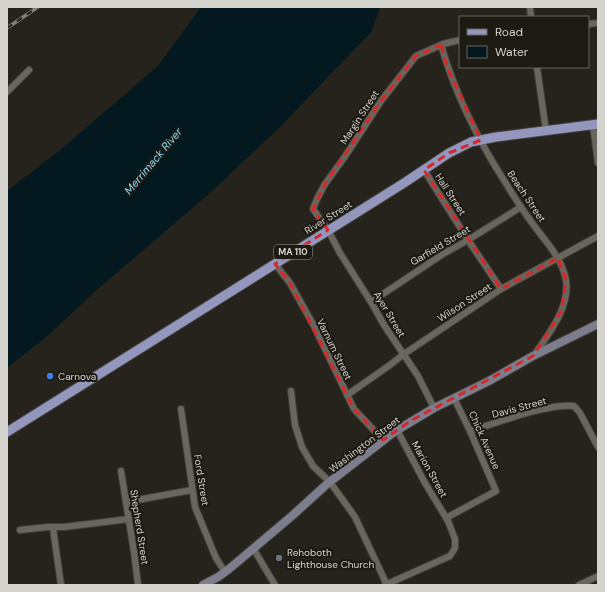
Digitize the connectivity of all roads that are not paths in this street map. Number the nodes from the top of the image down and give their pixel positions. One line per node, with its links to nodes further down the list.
1 (459, 40): 2 (street, Margin Street)
2 (441, 45): 8 (street, Beach Street); 12 (street, Margin Street)
3 (537, 68): 7 (street)
4 (29, 70): 5 (street)
5 (7, 92)
6 (595, 125): 7 (main road, River Street / MA 110); 9 (street)
7 (546, 131): 8 (main road, River Street / MA 110)
8 (481, 140): 10 (main road, River Street / MA 110); 11 (street, Beach Street)
9 (598, 162)
10 (424, 170): 12 (main road, River Street / MA 110); 14 (street, Hall Street)
11 (521, 207): 14 (street, Garfield Street); 15 (street, Beach Street)
12 (328, 230): 16 (main road, River Street / MA 110); 18 (street, Ayer Street)
13 (598, 236): 15 (street, Wilson Street)
14 (468, 240): 17 (street, Hall Street); 18 (street, Garfield Street)
15 (558, 258): 17 (street, Wilson Street); 21 (street, Beach Street)
16 (275, 264): 23 (street, Varnum Street); 29 (main road, River Street / MA 110)
17 (502, 289): 20 (street, Wilson Street)
18 (371, 302): 20 (street, Ayer Street)
19 (598, 324): 21 (street, Washington Street)
20 (404, 354): 23 (street, Wilson Street); 25 (street, Ayer Street)
21 (533, 356): 24 (street, Washington Street)
22 (291, 391): 33 (street)
23 (347, 395): 30 (street, Varnum Street)
24 (454, 398): 25 (street, Washington Street); 28 (street, Chick Avenue)
25 (434, 408): 27 (street, Washington Street)
26 (181, 409): 34 (street, Ford Street)
27 (397, 430): 30 (street, Washington Street); 36 (street, Marion Street)
28 (470, 431): 31 (street, Davis Street); 36 (street, Chick Avenue)
29 (7, 432)
30 (383, 440): 33 (street, Washington Street)
31 (598, 447)
32 (121, 471): 35 (street, Shepherd Street)
33 (330, 482): 40 (street, Washington Street); 47 (street)
34 (192, 490): 35 (street); 41 (street, Ford Street)
35 (126, 502): 37 (street, Shepherd Street)
36 (446, 518): 47 (street, Marion Street)
37 (129, 519): 38 (street); 44 (street, Shepherd Street)
38 (53, 528): 39 (street); 43 (street)
39 (20, 530)
40 (253, 548): 41 (street, Washington Street); 46 (street)
41 (225, 572): 45 (street, Washington Street)
42 (598, 576): 48 (street)
43 (60, 585)
44 (138, 585)
45 (203, 585)
46 (275, 585)
47 (386, 585)
48 (579, 585)

